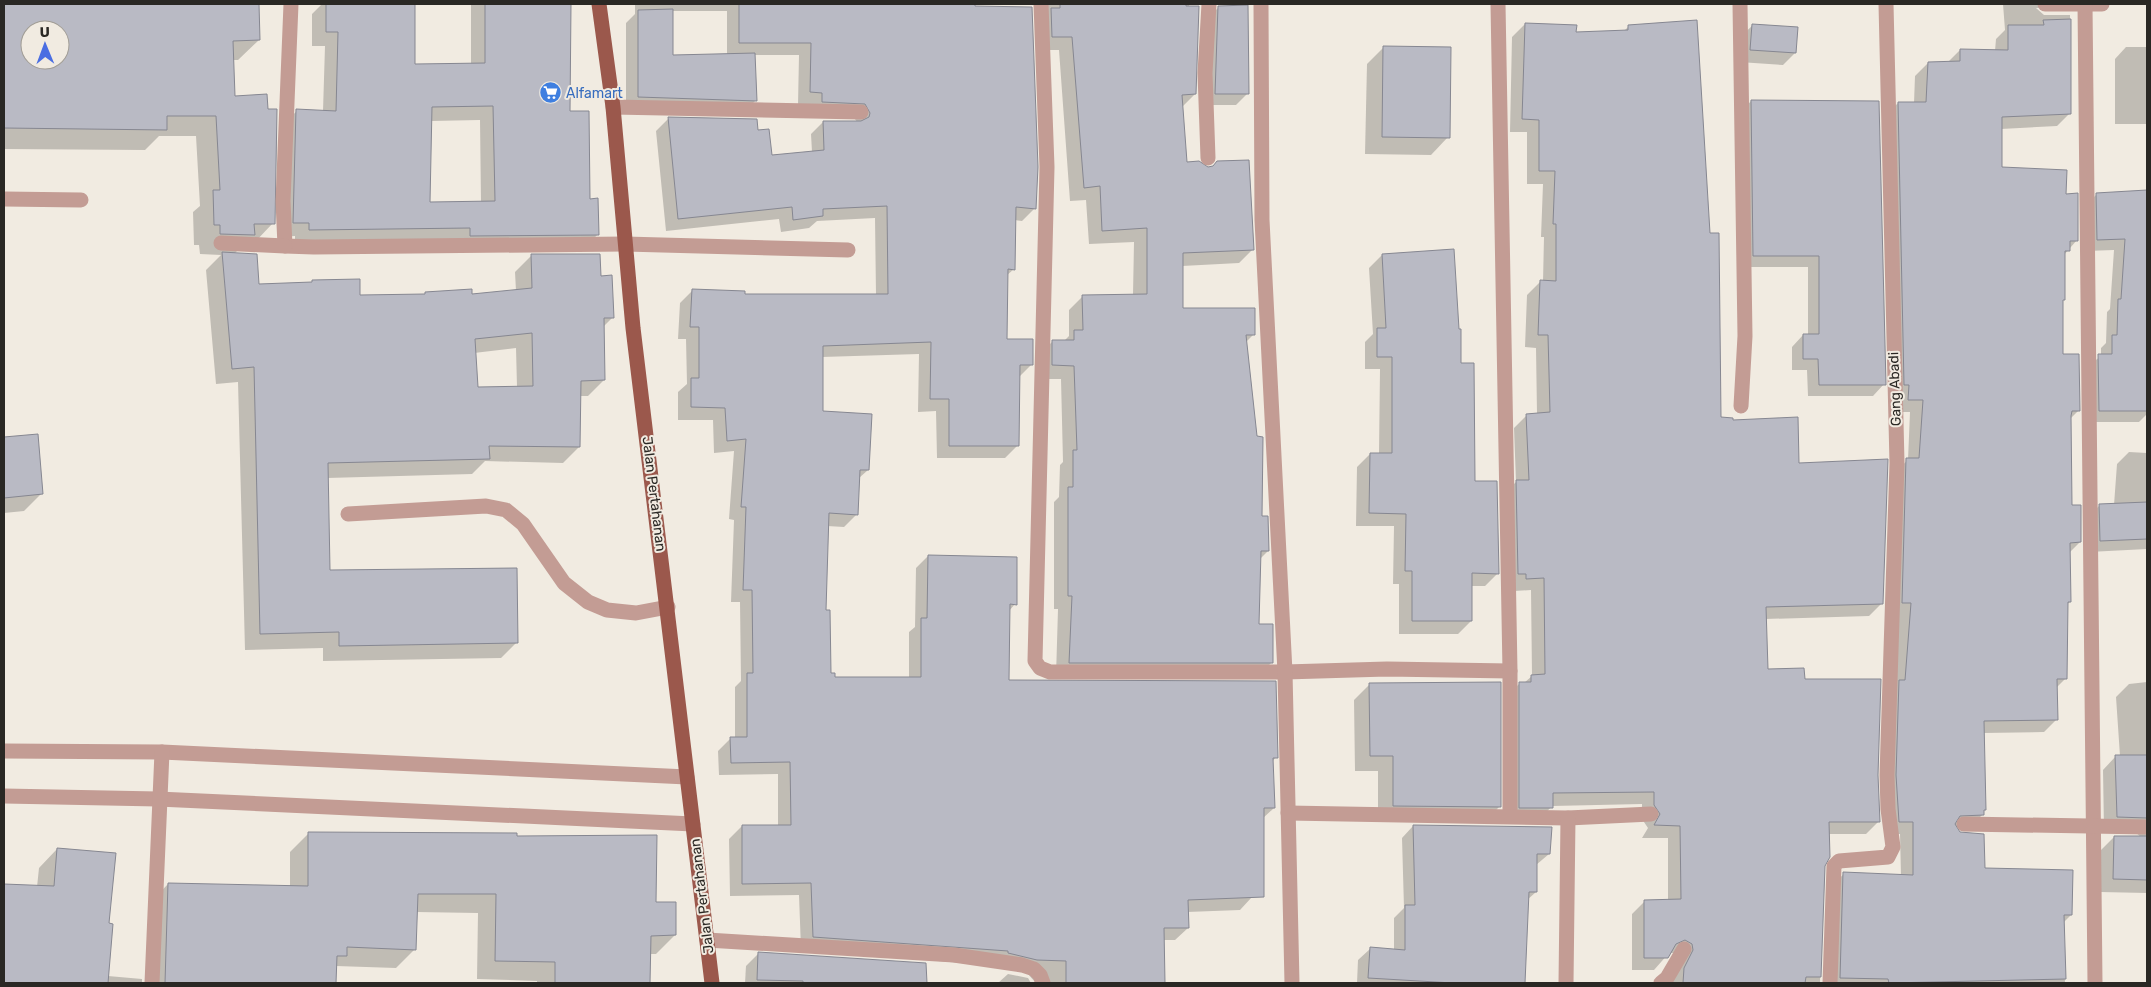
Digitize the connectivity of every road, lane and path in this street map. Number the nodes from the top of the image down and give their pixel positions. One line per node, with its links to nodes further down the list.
1 (291, 4): 19 (street)
2 (599, 4): 12 (main road, Jalan Pertahanan)
3 (1041, 4): 25 (street)
4 (1209, 4): 14 (street)
5 (1261, 4): 25 (street)
6 (1498, 4): 24 (street)
7 (1740, 4): 21 (street)
8 (1886, 4): 47 (street, Gang Abadi)
9 (2045, 4): 10 (street)
10 (2085, 4): 11 (street); 37 (street)
11 (2102, 4)
12 (613, 107): 13 (street); 18 (main road, Jalan Pertahanan)
13 (861, 112)
14 (1208, 158)
15 (4, 199): 16 (street)
16 (81, 200)
17 (221, 243): 19 (street)
18 (625, 244): 19 (street); 20 (street); 23 (main road, Jalan Pertahanan)
19 (285, 246)
20 (848, 250)
21 (1741, 406)
22 (348, 514): 23 (street)
23 (668, 608): 28 (main road, Jalan Pertahanan)
24 (1510, 671): 25 (street); 33 (street)
25 (1285, 672): 31 (street)
26 (4, 750): 27 (street)
27 (162, 752): 28 (street); 30 (street)
28 (687, 777): 35 (main road, Jalan Pertahanan)
29 (4, 796): 30 (street)
30 (158, 799): 35 (street); 41 (street)
31 (1288, 813): 33 (street); 44 (street)
32 (1651, 814): 34 (street)
33 (1510, 815): 34 (street)
34 (1568, 818): 45 (street)
35 (693, 824): 39 (main road, Jalan Pertahanan)
36 (1964, 824): 37 (street)
37 (2095, 826): 38 (street); 48 (street)
38 (2147, 827)
39 (707, 940): 42 (main road, Jalan Pertahanan); 43 (street)
40 (1684, 949): 46 (street)
41 (152, 983)
42 (712, 983)
43 (1043, 983)
44 (1292, 983)
45 (1566, 983)
46 (1661, 983)
47 (1830, 983)
48 (2095, 983)

